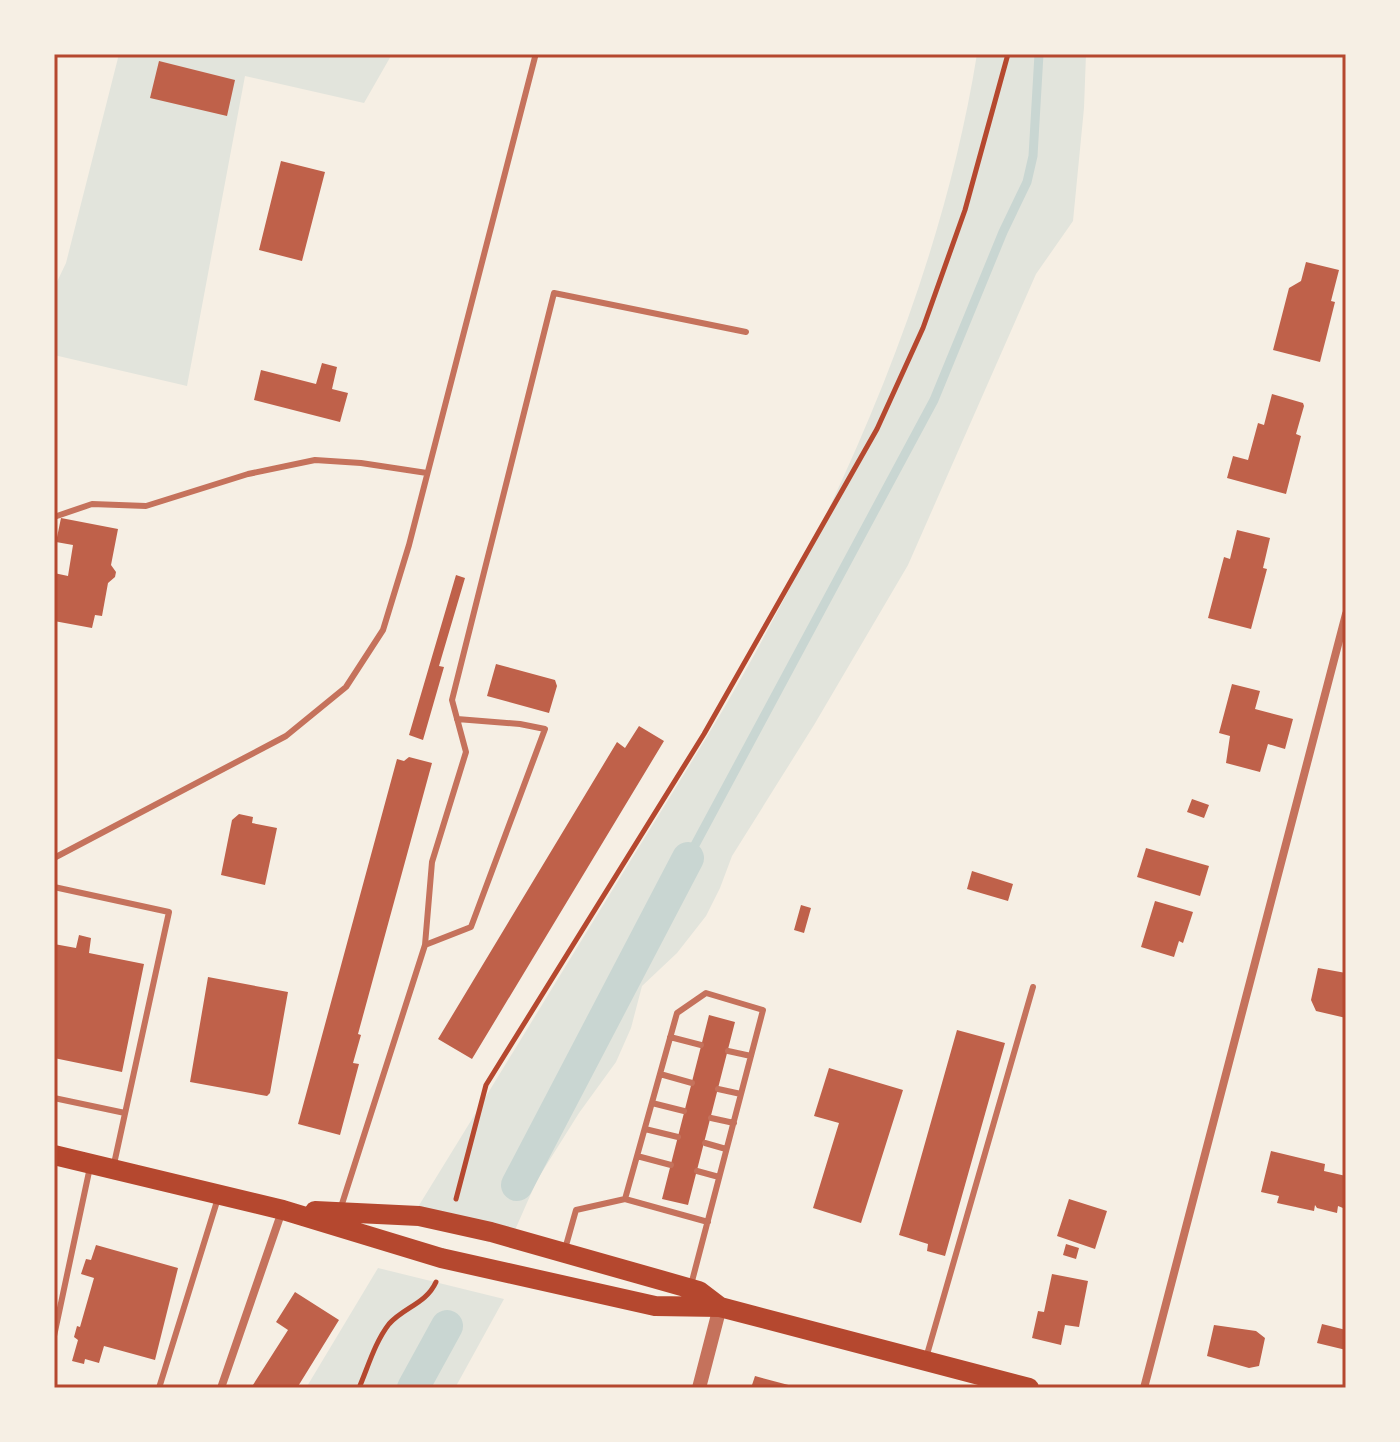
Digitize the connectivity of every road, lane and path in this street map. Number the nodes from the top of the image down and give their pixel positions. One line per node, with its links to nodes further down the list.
1 (1008, 54): 42 (path)
2 (535, 57): 4 (lane)
3 (746, 332): 7 (lane)
4 (427, 473): 5 (lane); 8 (lane)
5 (54, 517)
6 (1346, 614): 54 (street)
7 (457, 719): 10 (lane); 10 (lane)
8 (54, 858)
9 (54, 887): 23 (lane)
10 (425, 945): 40 (lane)
11 (1033, 987): 48 (lane)
12 (670, 1037): 13 (lane); 15 (lane); 16 (lane)
13 (701, 1045)
14 (728, 1051): 15 (lane)
15 (751, 1056): 19 (lane)
16 (660, 1074): 17 (lane); 21 (lane)
17 (692, 1083)
18 (718, 1089): 19 (lane)
19 (741, 1094): 25 (lane)
20 (54, 1098): 23 (lane)
21 (652, 1103): 22 (lane); 26 (lane)
22 (684, 1111)
23 (125, 1113): 34 (lane)
24 (711, 1118): 25 (lane)
25 (734, 1123): 29 (lane)
26 (645, 1129): 27 (lane); 31 (lane)
27 (678, 1137)
28 (705, 1143): 29 (lane)
29 (726, 1149): 36 (lane)
30 (54, 1155): 32 (main road)
31 (637, 1156): 33 (lane); 38 (lane)
32 (91, 1164): 34 (main road); 47 (lane)
33 (671, 1165)
34 (113, 1169): 37 (main road)
35 (697, 1171): 36 (lane)
36 (719, 1177): 41 (lane)
37 (219, 1194): 39 (main road); 49 (lane)
38 (625, 1199): 41 (lane); 43 (lane)
39 (283, 1210): 40 (main road); 50 (street)
40 (337, 1219): 42 (main road); 46 (main road)
41 (708, 1222): 45 (lane)
42 (450, 1223): 43 (main road)
43 (564, 1253): 45 (main road)
44 (436, 1281): 51 (path)
45 (691, 1288): 46 (main road)
46 (720, 1307): 48 (main road); 52 (street)
47 (54, 1336)
48 (925, 1361): 53 (main road)
49 (159, 1388)
50 (221, 1388)
51 (359, 1388)
52 (699, 1388)
53 (1029, 1388)
54 (1144, 1388)

